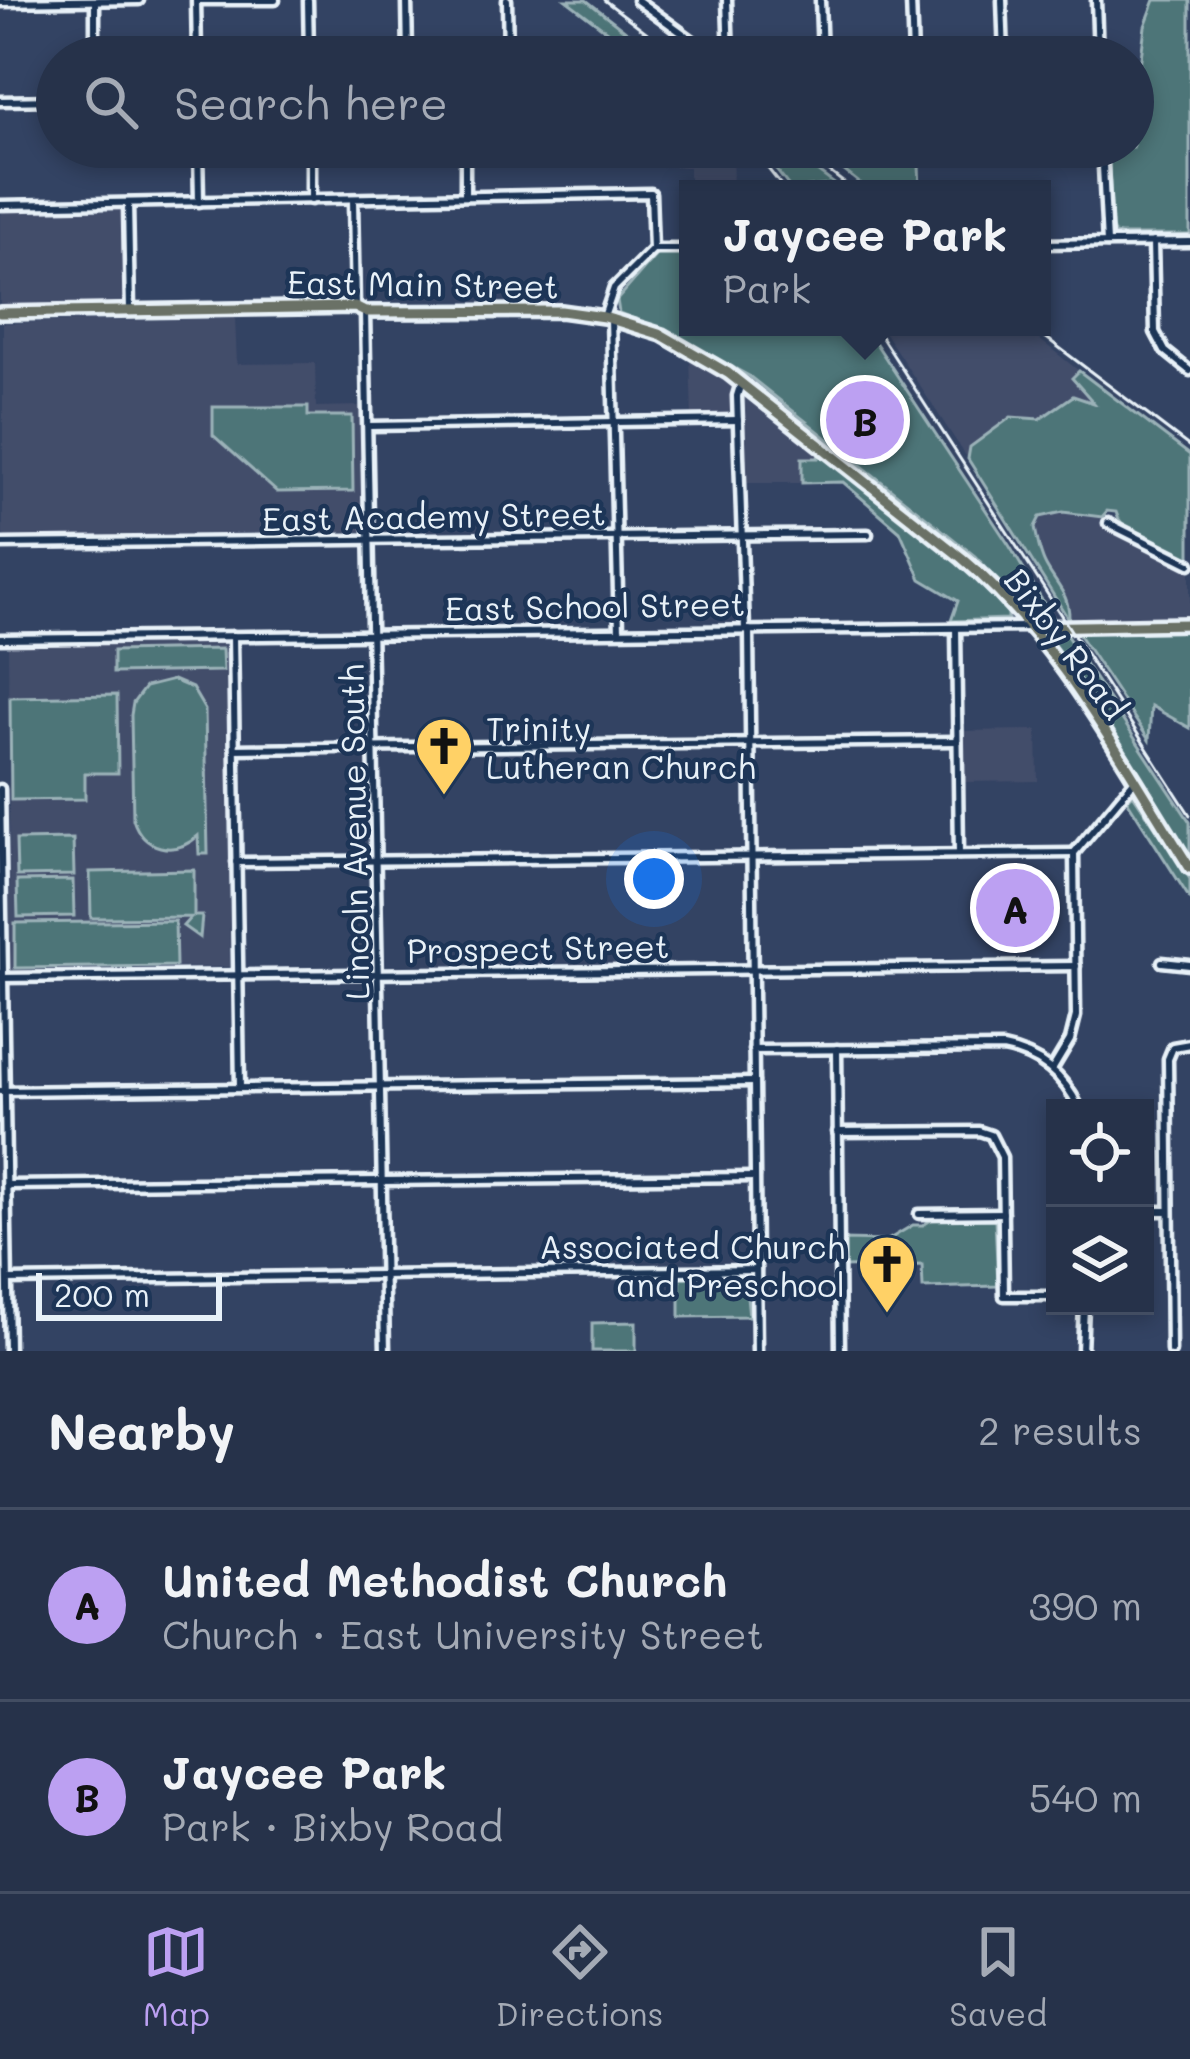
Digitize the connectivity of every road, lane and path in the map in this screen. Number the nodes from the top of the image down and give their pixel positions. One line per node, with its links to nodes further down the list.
1 (140, 0): 13 (street)
2 (198, 0): 3 (street); 16 (street)
3 (275, 0)
4 (308, 0): 17 (street)
5 (407, 0): 18 (street)
6 (507, 0): 19 (street)
7 (637, 0): 20 (street)
8 (727, 0): 21 (street)
9 (820, 0): 22 (street)
10 (911, 0): 23 (street)
11 (1002, 0): 24 (street)
12 (1096, 0): 25 (street)
13 (95, 1): 14 (street); 15 (street)
14 (0, 2)
15 (95, 36)
16 (197, 36)
17 (309, 36)
18 (408, 36)
19 (508, 36)
20 (686, 36)
21 (728, 36)
22 (821, 36)
23 (912, 36)
24 (1003, 36)
25 (1097, 36)
26 (36, 100): 27 (street)
27 (0, 101)
28 (198, 168): 35 (street)
29 (310, 168): 33 (street)
30 (465, 168): 32 (street)
31 (1103, 168): 40 (street)
32 (465, 195): 34 (street); 42 (street)
33 (311, 200): 34 (street); 35 (street)
34 (353, 200): 44 (street, Lincoln Avenue South)
35 (199, 202): 36 (street)
36 (128, 203): 37 (street); 45 (street)
37 (0, 205)
38 (1153, 242): 39 (street); 40 (street); 48 (street)
39 (1190, 242)
40 (1107, 243): 41 (street)
41 (1051, 244)
42 (653, 249): 43 (street); 47 (street)
43 (679, 249)
44 (360, 310): 45 (main road, East Main Street); 47 (main road, East Main Street); 52 (street, Lincoln Avenue South)
45 (130, 311): 46 (main road, East Main Street)
46 (0, 314)
47 (607, 318): 49 (main road, East Main Street); 51 (street)
48 (1190, 371)
49 (741, 383): 50 (street); 53 (main road, East Main Street)
50 (738, 421): 51 (street); 56 (street)
51 (613, 423): 52 (street); 57 (street)
52 (368, 426): 58 (street, Lincoln Avenue South)
53 (810, 438): 62 (main road, Bixby Road)
54 (1108, 524): 60 (street)
55 (868, 534): 56 (street, East Academy Street)
56 (742, 536): 57 (street, East Academy Street); 64 (street)
57 (616, 537): 58 (street, East Academy Street); 65 (street)
58 (371, 539): 59 (street, East Academy Street); 66 (street, Lincoln Avenue South)
59 (0, 544)
60 (1190, 564)
61 (1190, 624): 62 (main road, East School Street)
62 (1029, 627): 63 (street, East School Street); 73 (main road, Bixby Road)
63 (956, 628): 64 (street, East School Street); 69 (street)
64 (747, 630): 65 (street, East School Street); 70 (street)
65 (619, 631): 66 (street, East School Street)
66 (374, 634): 67 (street, East School Street); 71 (street, Lincoln Avenue South)
67 (233, 636): 68 (street, East School Street); 72 (street)
68 (0, 639)
69 (957, 741): 70 (street); 75 (street)
70 (750, 743): 71 (street); 77 (street)
71 (376, 747): 72 (street); 78 (street, Lincoln Avenue South)
72 (235, 749): 79 (street)
73 (1134, 781): 76 (street); 81 (main road, Bixby Road)
74 (0, 789): 80 (street)
75 (959, 854): 76 (street); 77 (street)
76 (1074, 854): 84 (street)
77 (752, 856): 78 (street); 85 (street)
78 (378, 860): 79 (street); 86 (street, Lincoln Avenue South)
79 (236, 862): 87 (street)
80 (1, 865): 88 (street)
81 (1190, 868)
82 (1162, 962): 83 (street)
83 (1190, 965)
84 (1076, 966): 85 (street, Prospect Street); 92 (street)
85 (753, 969): 86 (street, Prospect Street); 91 (street)
86 (380, 973): 87 (street, Prospect Street); 94 (street, Lincoln Avenue South)
87 (238, 975): 88 (street, Prospect Street); 95 (street)
88 (2, 978): 96 (street)
89 (1190, 1044): 103 (street)
90 (836, 1049): 91 (street); 92 (street); 98 (street)
91 (754, 1050): 93 (street)
92 (1052, 1070): 97 (street)
93 (754, 1082): 94 (street); 99 (street)
94 (381, 1087): 95 (street); 100 (street, Lincoln Avenue South)
95 (240, 1088): 96 (street)
96 (3, 1091): 101 (street)
97 (1072, 1099)
98 (838, 1132): 104 (street); 115 (street)
99 (755, 1177): 100 (street); 107 (street)
100 (383, 1181): 101 (street); 108 (street, Lincoln Avenue South)
101 (7, 1185): 106 (street)
102 (1154, 1211): 103 (street)
103 (1169, 1211): 117 (street)
104 (1003, 1213): 105 (street); 110 (street)
105 (919, 1214)
106 (4, 1249): 109 (street)
107 (756, 1270): 108 (street); 114 (street)
108 (384, 1275): 109 (street); 113 (street, Lincoln Avenue South)
109 (8, 1280): 112 (street)
110 (1046, 1296)
111 (1084, 1315): 116 (street)
112 (9, 1351)
113 (386, 1351)
114 (757, 1351)
115 (840, 1351)
116 (1082, 1351)
117 (1171, 1351)

